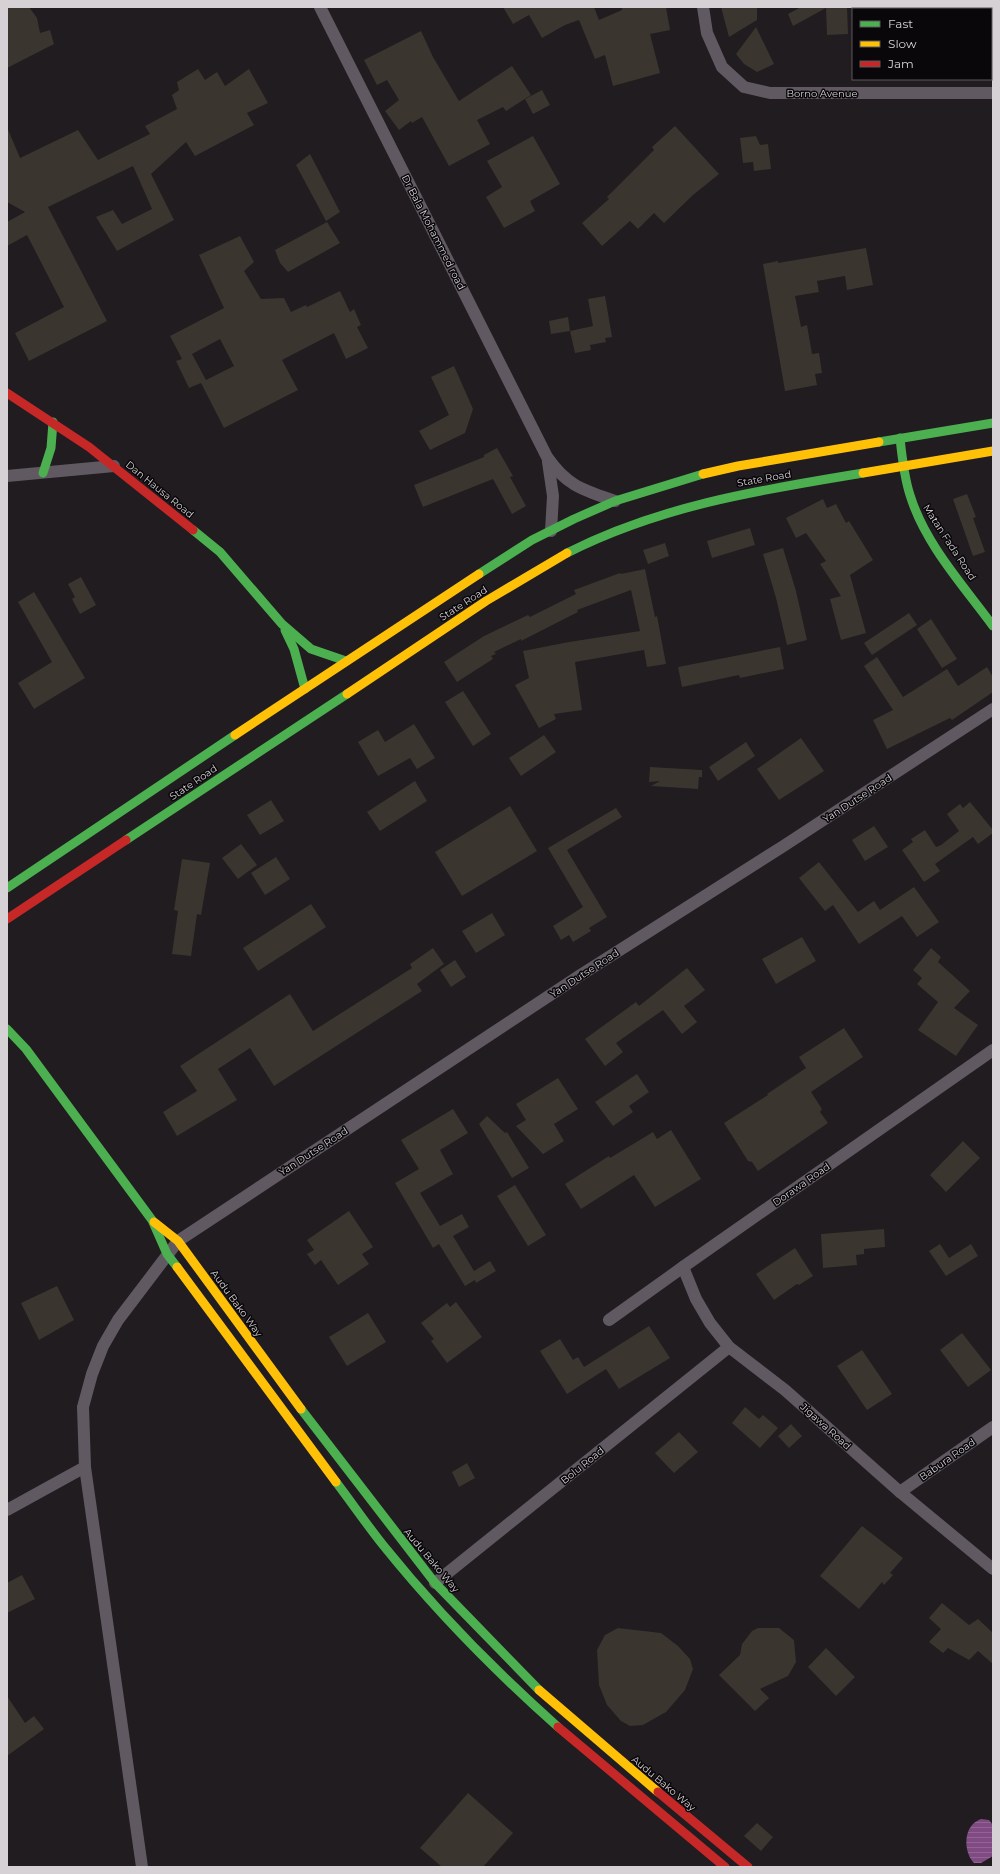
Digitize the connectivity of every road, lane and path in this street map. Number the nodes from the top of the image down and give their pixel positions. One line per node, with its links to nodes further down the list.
1 (320, 7): 9 (street, Dr Bala Mohammed road)
2 (703, 7): 3 (street, Borno Avenue)
3 (993, 93)
4 (7, 393): 5 (main road, Dan Hausa Road)
5 (53, 422): 10 (main road, Dan Hausa Road); 12 (main road)
6 (993, 423): 7 (main road, State Road)
7 (900, 438): 11 (main road, Matan Fada Road); 14 (main road, State Road)
8 (993, 451): 11 (main road, State Road)
9 (547, 457): 14 (street); 15 (street)
10 (114, 466): 12 (street); 16 (main road, Dan Hausa Road)
11 (903, 467): 17 (main road, Matan Fada Road); 22 (main road, State Road)
12 (43, 473): 13 (street)
13 (7, 476)
14 (615, 501): 15 (main road, State Road)
15 (551, 531): 18 (main road, State Road)
16 (282, 624): 18 (main road, Dan Hausa Road); 19 (main road, Dan Hausa Road)
17 (993, 626)
18 (346, 661): 19 (main road, State Road)
19 (305, 689): 21 (main road, State Road)
20 (993, 709): 26 (street, Yan Dutse Road)
21 (7, 888)
22 (7, 919)
23 (9, 1026): 25 (main road, Audu Bako Way)
24 (993, 1050): 28 (street, Dorawa Road)
25 (152, 1220): 26 (main road, Audu Bako Way); 27 (main road, Audu Bako Way)
26 (178, 1241): 27 (street, Yan Dutse Road); 36 (main road, Audu Bako Way)
27 (167, 1254): 32 (street, Yan Dutse Road); 38 (main road, Audu Bako Way)
28 (682, 1267): 29 (street, Dorawa Road); 30 (street, Jigawa Road)
29 (609, 1320)
30 (729, 1347): 33 (street, Jigawa Road); 36 (street, Bolu Road)
31 (993, 1427): 33 (street, Babura Road)
32 (85, 1467): 34 (street); 37 (street, Yan Dutse Road)
33 (900, 1492): 35 (street, Jigawa Road)
34 (7, 1510)
35 (993, 1569)
36 (435, 1583): 39 (main road, Audu Bako Way)
37 (142, 1867)
38 (725, 1867)
39 (748, 1867)

